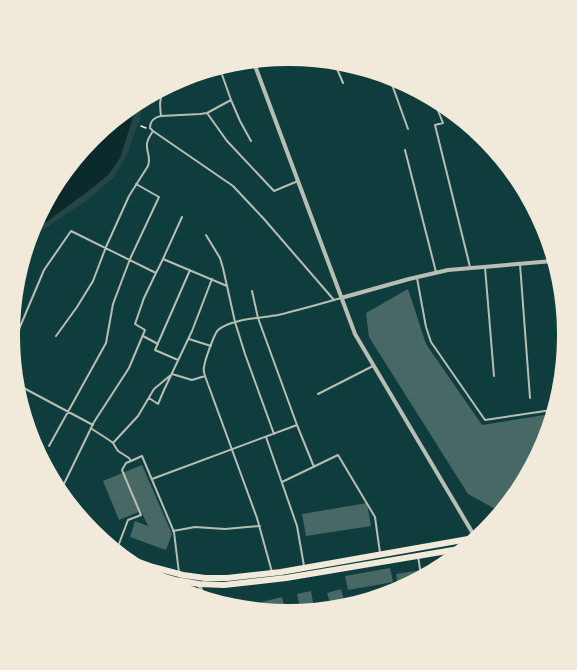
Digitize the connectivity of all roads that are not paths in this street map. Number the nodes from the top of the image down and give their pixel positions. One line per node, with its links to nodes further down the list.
1 (256, 69): 15 (street)
2 (338, 71): 4 (lane)
3 (222, 75): 7 (lane)
4 (343, 83)
5 (393, 88): 11 (lane)
6 (160, 99): 10 (lane)
7 (232, 100): 8 (lane); 13 (lane)
8 (208, 113): 10 (lane); 15 (lane)
9 (439, 113): 25 (lane)
10 (161, 116): 12 (lane)
11 (408, 129)
12 (153, 131): 16 (lane); 34 (lane)
13 (251, 141)
14 (405, 150): 28 (lane)
15 (298, 181): 33 (street)
16 (136, 184): 19 (lane); 20 (lane)
17 (182, 217): 21 (lane)
18 (206, 235): 31 (lane)
19 (106, 247): 20 (lane); 37 (lane); 38 (lane)
20 (130, 259): 27 (lane); 52 (lane)
21 (164, 259): 26 (lane); 27 (lane)
22 (547, 262): 23 (street)
23 (520, 264): 24 (street); 51 (lane)
24 (485, 267): 25 (street); 47 (lane)
25 (470, 268): 28 (street)
26 (190, 270): 30 (lane); 41 (lane)
27 (156, 273): 39 (lane)
28 (436, 273): 29 (street)
29 (417, 277): 33 (street); 53 (lane)
30 (212, 279): 31 (lane); 40 (lane)
31 (227, 286): 36 (lane)
32 (252, 291): 35 (lane)
33 (341, 298): 34 (lane); 44 (street)
34 (334, 300): 35 (lane)
35 (258, 318): 36 (lane); 55 (lane)
36 (235, 322): 42 (lane); 57 (lane)
37 (21, 326)
38 (56, 336)
39 (142, 336): 41 (lane); 54 (lane)
40 (189, 339): 42 (lane); 43 (lane)
41 (158, 344): 43 (lane)
42 (211, 346): 46 (lane)
43 (178, 360): 45 (lane)
44 (373, 366): 49 (lane); 69 (street)
45 (172, 374): 46 (lane); 50 (lane); 50 (lane)
46 (205, 376): 61 (lane)
47 (494, 376)
48 (25, 389): 52 (lane)
49 (318, 394)
50 (149, 398): 59 (lane)
51 (530, 398)
52 (68, 411): 54 (lane); 60 (lane)
53 (546, 411)
54 (93, 425): 56 (lane)
55 (297, 425): 57 (lane); 63 (lane)
56 (91, 428): 59 (lane); 66 (lane)
57 (274, 434): 58 (lane)
58 (266, 437): 61 (lane); 65 (lane)
59 (113, 443): 62 (lane)
60 (49, 446)
61 (232, 449): 64 (lane); 67 (lane)
62 (131, 461): 64 (lane); 71 (lane)
63 (314, 467): 65 (lane); 73 (lane)
64 (152, 479): 68 (lane)
65 (282, 482): 76 (lane)
66 (64, 483)
67 (260, 526): 68 (lane); 78 (lane)
68 (173, 531): 79 (lane)
69 (471, 532)
70 (464, 539): 73 (main road)
71 (119, 543)
72 (447, 552): 74 (main road)
73 (381, 554): 76 (main road)
74 (418, 556): 77 (lane); 81 (main road)
75 (152, 567): 79 (main road)
76 (304, 568): 78 (main road)
77 (420, 569)
78 (273, 573): 79 (main road)
79 (179, 574)
80 (189, 584): 81 (main road)
81 (199, 584): 82 (street)
82 (200, 588)

